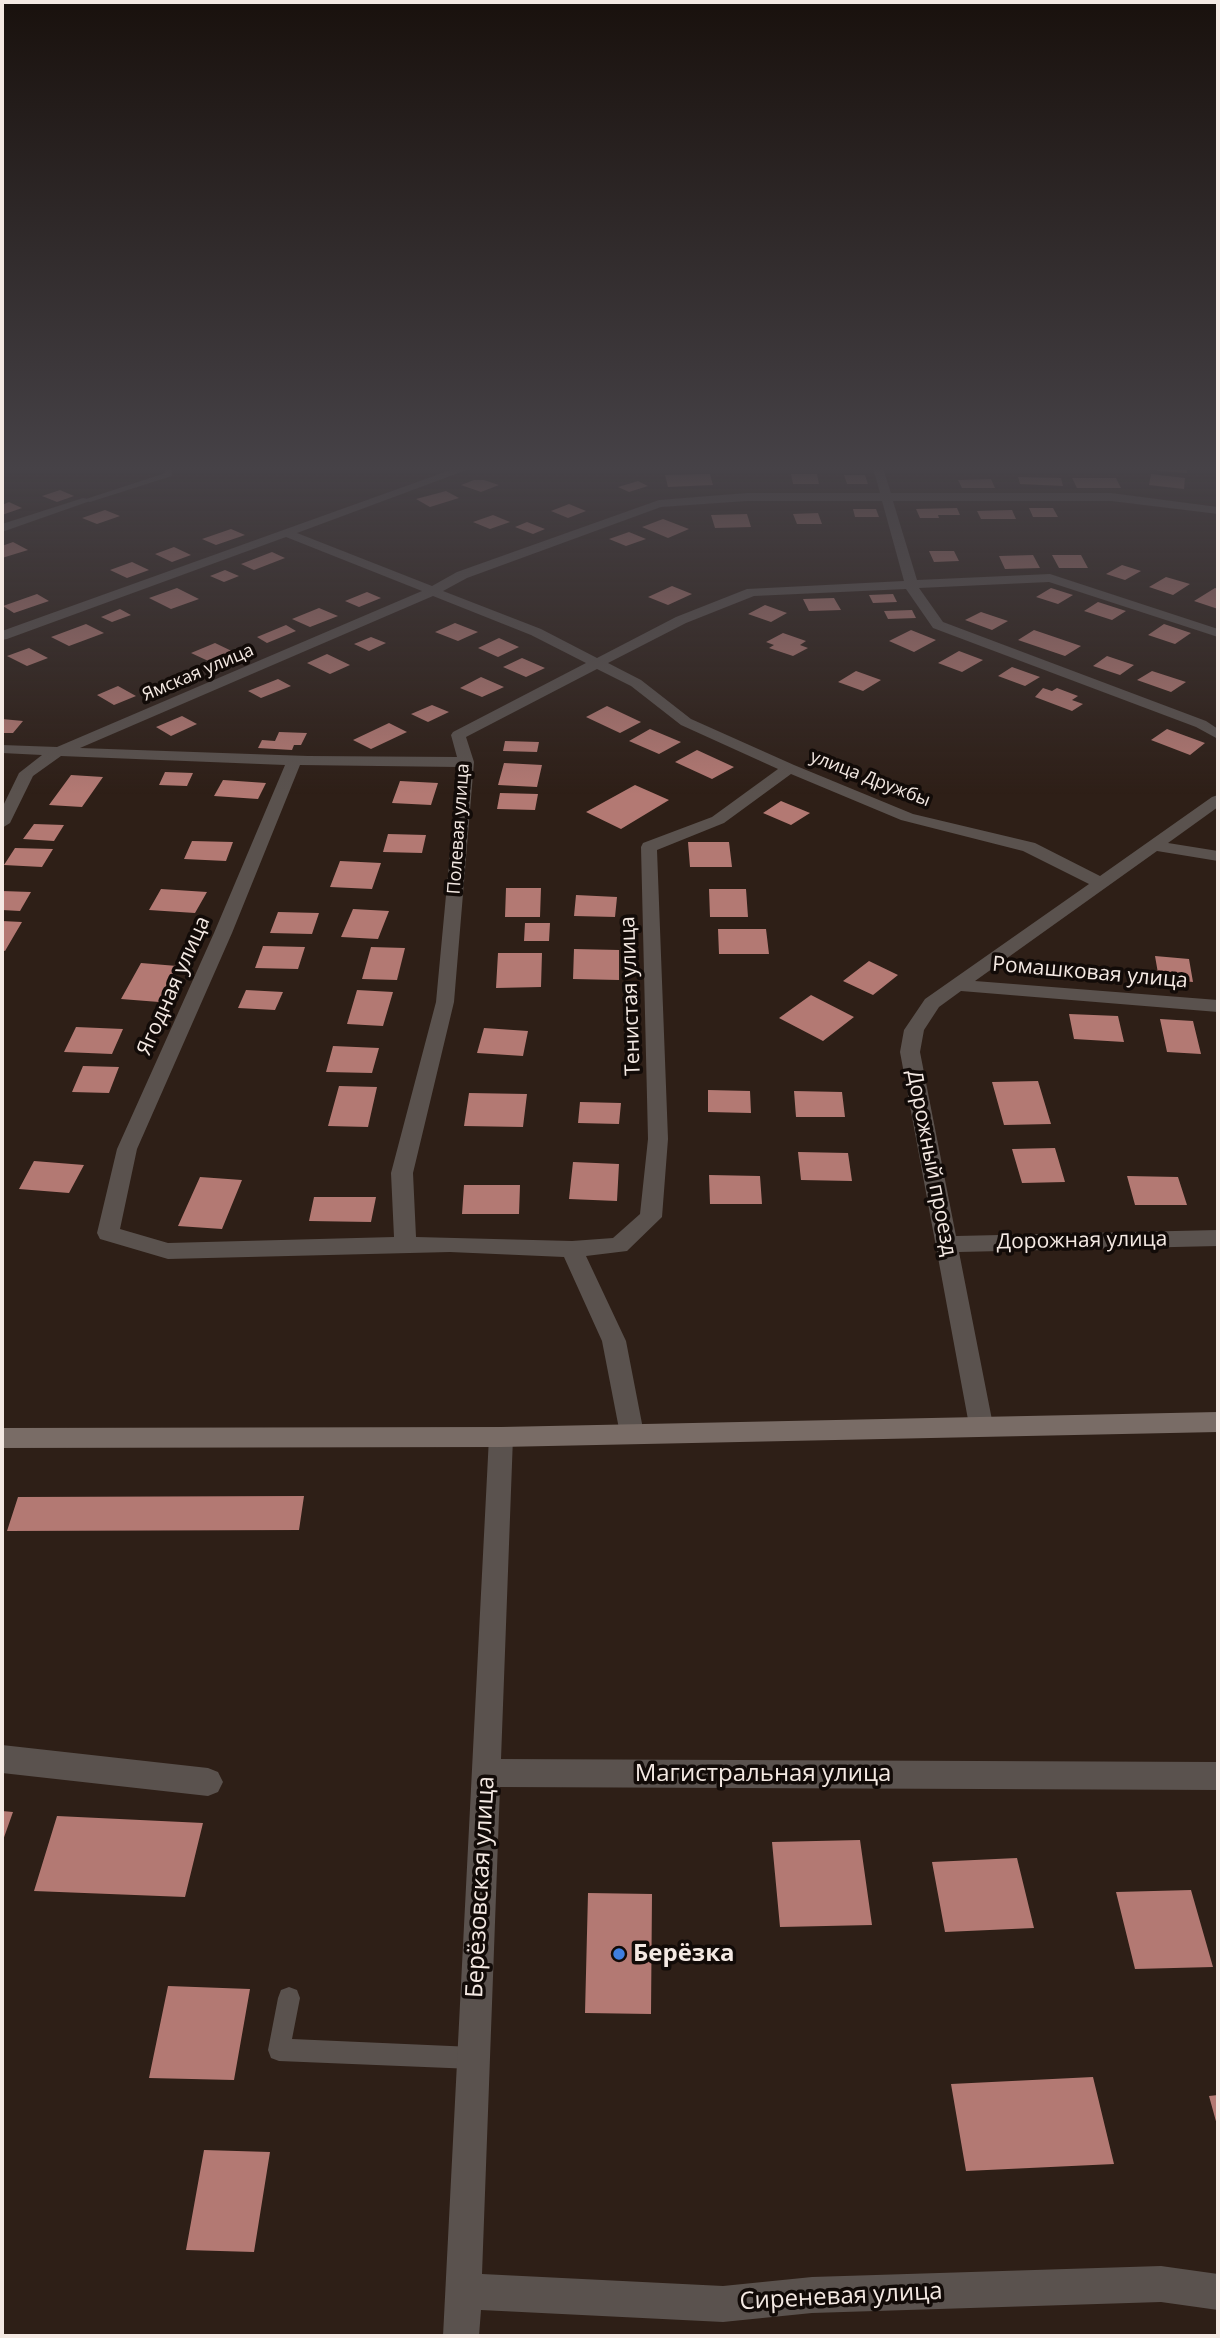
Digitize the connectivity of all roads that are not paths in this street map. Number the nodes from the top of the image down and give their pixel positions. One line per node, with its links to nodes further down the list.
1 (164, 577): 8 (street)
2 (394, 577): 6 (street, улица Дружбы)
3 (458, 577): 6 (street, Ямская улица)
4 (910, 577): 5 (street)
5 (913, 587): 7 (street); 9 (street, Полевая улица); 10 (street)
6 (431, 592): 9 (street, улица Дружбы); 12 (street, Ямская улица)
7 (1218, 633)
8 (2, 636)
9 (600, 664): 14 (street, Полевая улица); 15 (street, улица Дружбы)
10 (1218, 735)
11 (2, 749): 12 (street)
12 (57, 752): 13 (street); 17 (street, Ямская улица)
13 (295, 761): 14 (street); 25 (street, Ягодная улица)
14 (466, 762): 25 (street, Полевая улица)
15 (789, 768): 20 (street, улица Дружбы); 26 (street, Тенистая улица)
16 (1218, 800): 18 (street, Дорожный проезд)
17 (2, 823)
18 (1156, 846): 19 (street); 20 (street, Дорожный проезд)
19 (1218, 856)
20 (1102, 884): 21 (street, Дорожный проезд)
21 (957, 985): 22 (street, Ромашковая улица); 24 (street, Дорожный проезд)
22 (1218, 1006)
23 (1218, 1238): 24 (street, Дорожная улица)
24 (946, 1244): 28 (street, Дорожный проезд)
25 (405, 1246): 26 (street)
26 (572, 1249): 29 (street)
27 (1218, 1422): 28 (main road)
28 (981, 1425): 29 (main road)
29 (632, 1434): 30 (main road)
30 (501, 1437): 31 (main road); 33 (street, Берёзовская улица)
31 (2, 1438)
32 (2, 1759): 35 (street)
33 (486, 1773): 34 (street, Магистральная улица); 37 (street, Берёзовская улица)
34 (1218, 1776)
35 (208, 1782)
36 (289, 1998): 37 (lane)
37 (473, 2058): 38 (street, Берёзовская улица)
38 (463, 2291): 39 (street, Сиреневая улица); 40 (street, Берёзовская улица)
39 (1218, 2292)
40 (461, 2336)

